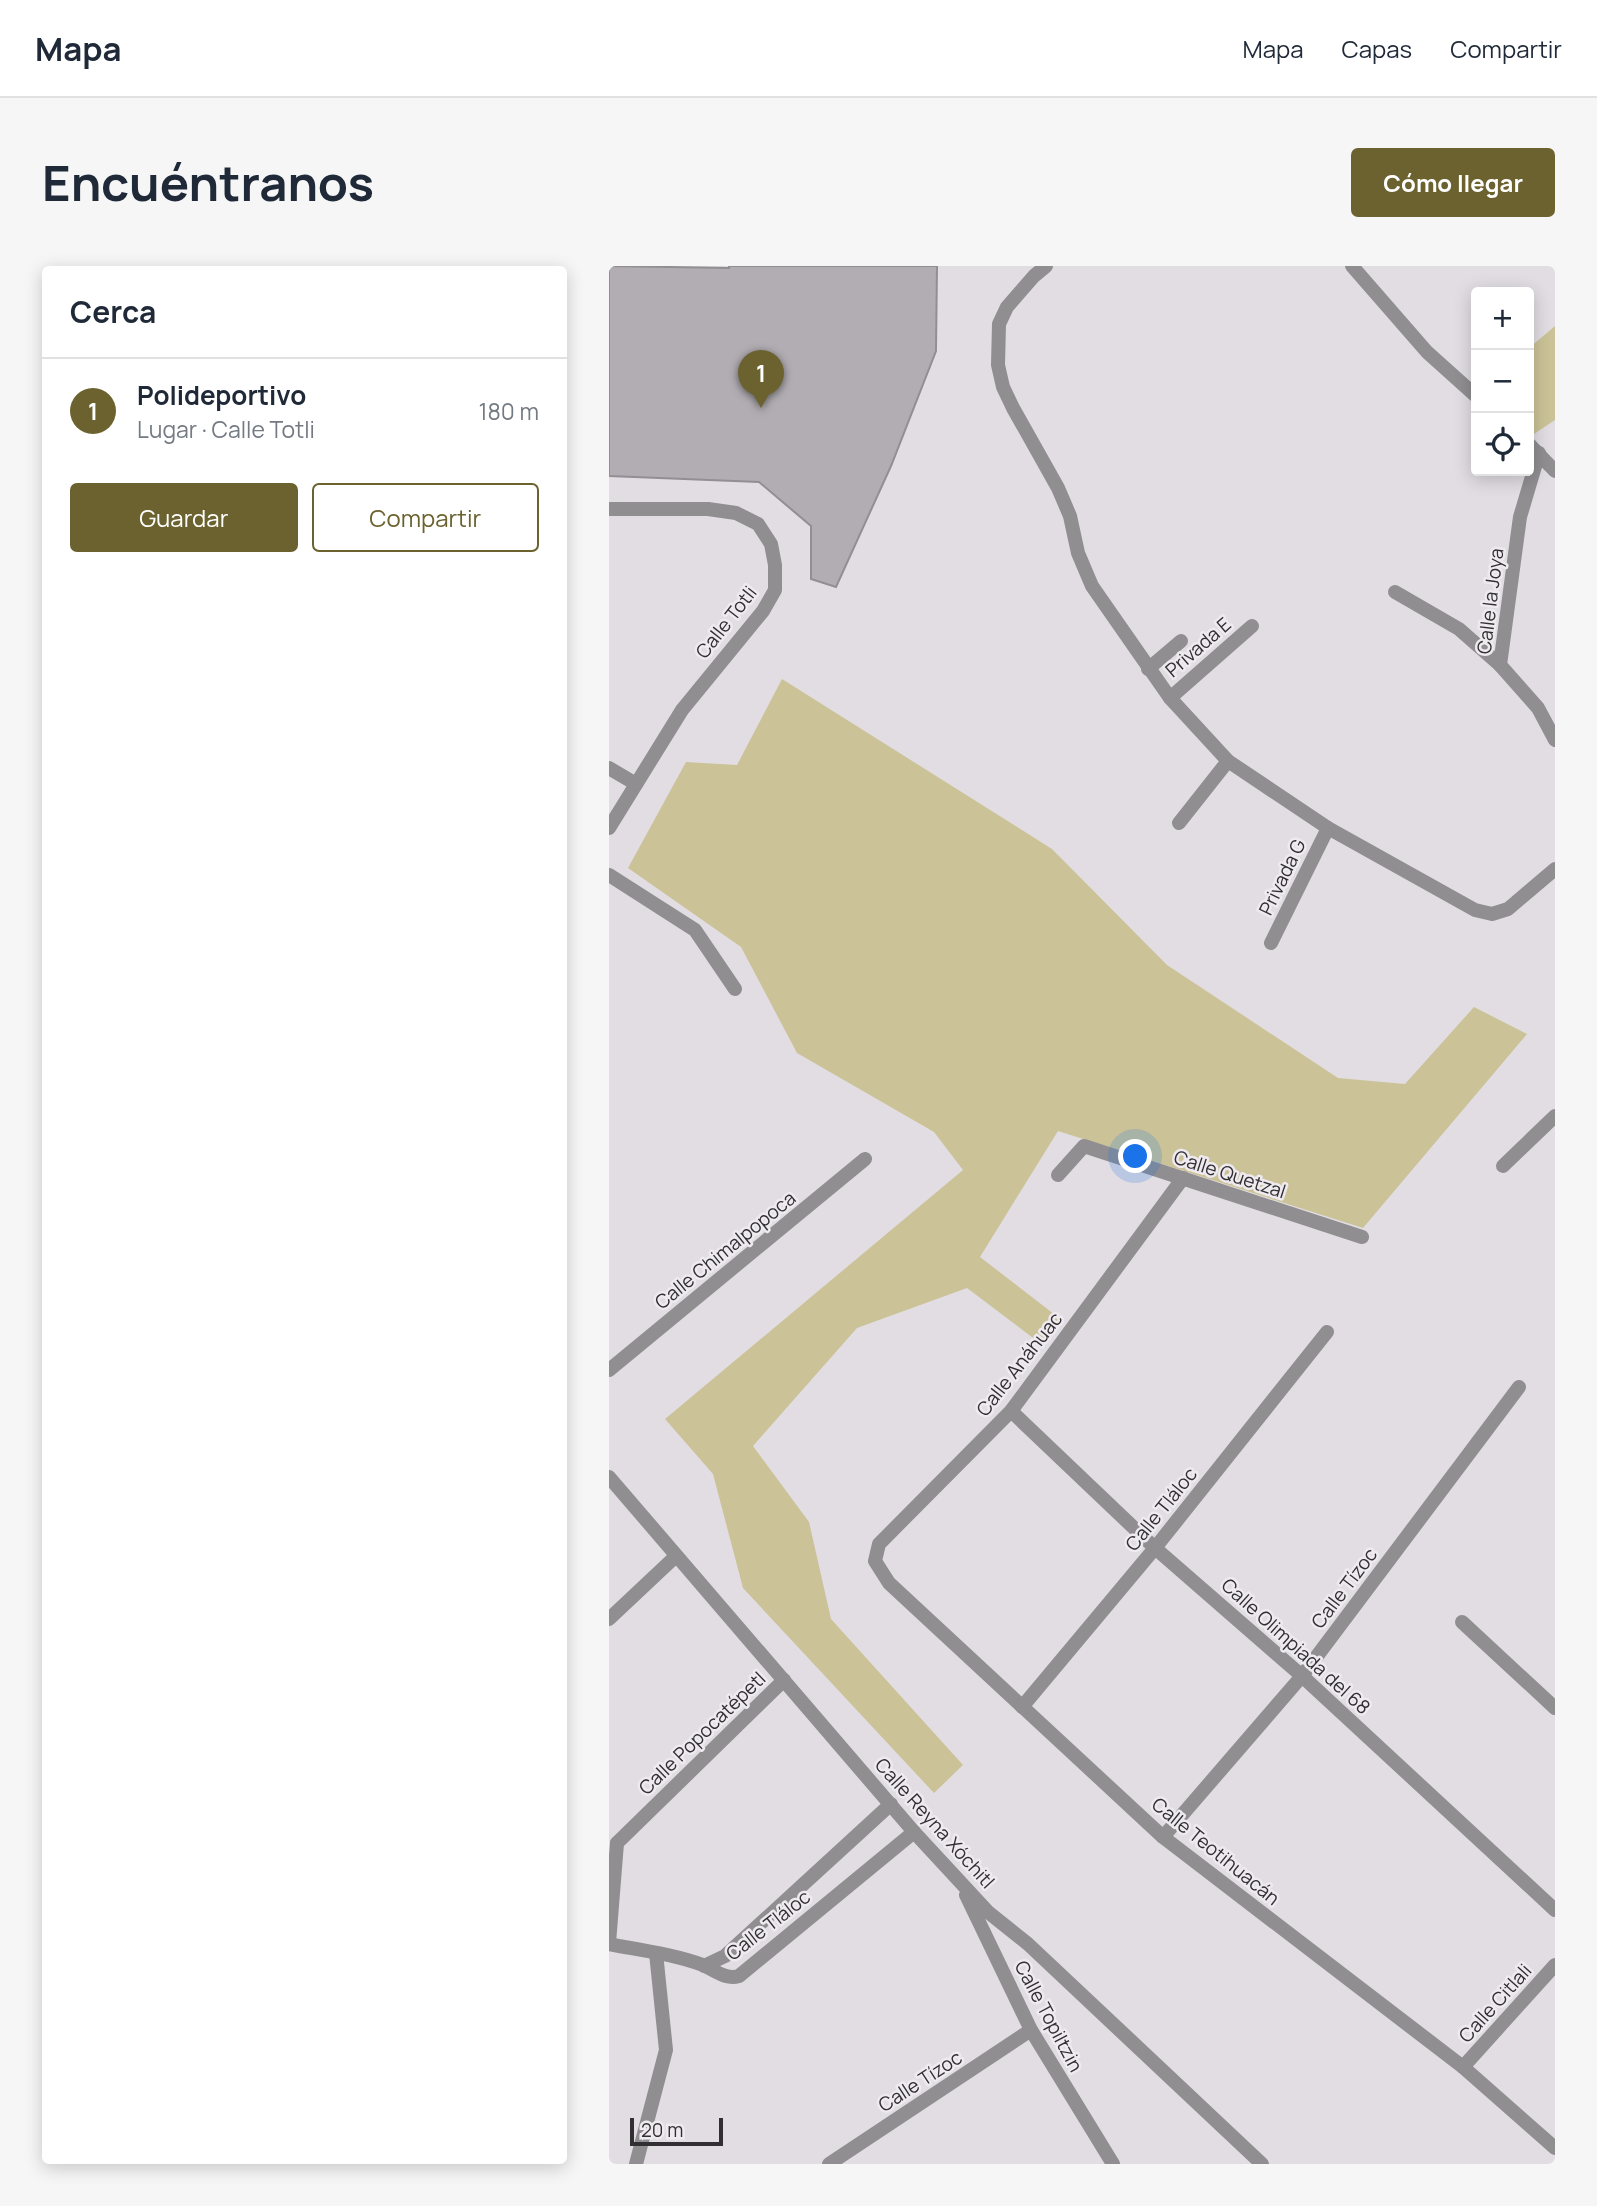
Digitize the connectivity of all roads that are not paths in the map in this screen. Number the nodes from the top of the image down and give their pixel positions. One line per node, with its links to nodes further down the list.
1 (1046, 266): 12 (street)
2 (1352, 266): 3 (street)
3 (1471, 392)
4 (1534, 448): 5 (street, Calle la Joya)
5 (1555, 471)
6 (1528, 476): 11 (street, Calle la Joya)
7 (609, 509): 17 (street, Calle Totli)
8 (1395, 592): 11 (street)
9 (1252, 626): 13 (street, Privada E)
10 (1181, 641): 12 (street)
11 (1500, 665): 14 (street, Calle la Joya)
12 (1148, 669): 13 (street)
13 (1170, 698): 15 (street)
14 (1555, 740)
15 (1228, 761): 18 (street); 20 (street)
16 (609, 768): 17 (street)
17 (636, 784): 19 (street, Calle Totli)
18 (1179, 823)
19 (609, 828)
20 (1328, 828): 21 (street); 23 (street, Privada G)
21 (1555, 869)
22 (609, 875): 24 (street)
23 (1271, 943)
24 (735, 989)
25 (1555, 1116): 27 (street)
26 (865, 1159): 32 (street, Calle Chimalpopoca)
27 (1503, 1166)
28 (1058, 1175): 29 (street, Calle Quetzal)
29 (1183, 1178): 30 (street, Calle Quetzal); 34 (street, Calle Anáhuac)
30 (1361, 1237)
31 (1327, 1332): 36 (street, Calle Tláloc)
32 (609, 1370)
33 (1519, 1387): 41 (street, Calle Tízoc)
34 (1011, 1411): 36 (street, Calle Olimpiada del 68); 38 (street, Calle Anáhuac)
35 (609, 1477): 37 (street, Calle Reyna Xóchitl)
36 (1155, 1548): 41 (street, Calle Olimpiada del 68); 43 (street, Calle Tláloc)
37 (675, 1556): 39 (street); 42 (street, Calle Reyna Xóchitl)
38 (875, 1561): 43 (street, Calle Teotihuacán)
39 (609, 1619)
40 (1462, 1622): 44 (street)
41 (1302, 1676): 47 (street, Calle Tízoc); 50 (street, Calle Olimpiada del 68)
42 (784, 1680): 45 (street, Calle Reyna Xóchitl); 48 (street, Calle Popocatépetl)
43 (1022, 1707): 47 (street, Calle Teotihuacán)
44 (1555, 1708)
45 (891, 1804): 46 (street, Calle Reyna Xóchitl); 54 (street, Calle Tláloc)
46 (914, 1832): 49 (street, Calle Reyna Xóchitl); 54 (street, Calle Tláloc)
47 (1163, 1837): 56 (street, Calle Teotihuacán)
48 (613, 1842): 51 (street)
49 (960, 1881): 55 (street, Calle Topiltzin); 61 (street, Calle Reyna Xóchitl)
50 (1555, 1910)
51 (609, 1944): 52 (street)
52 (656, 1952): 54 (street); 58 (street)
53 (1555, 1965): 56 (street, Calle Citlali)
54 (704, 1966)
55 (1031, 2030): 59 (street, Calle Tízoc); 60 (street, Calle Topiltzin)
56 (1464, 2067): 57 (street, Calle Teotihuacán)
57 (1555, 2148)
58 (635, 2164)
59 (829, 2164)
60 (1113, 2164)
61 (1262, 2164)

